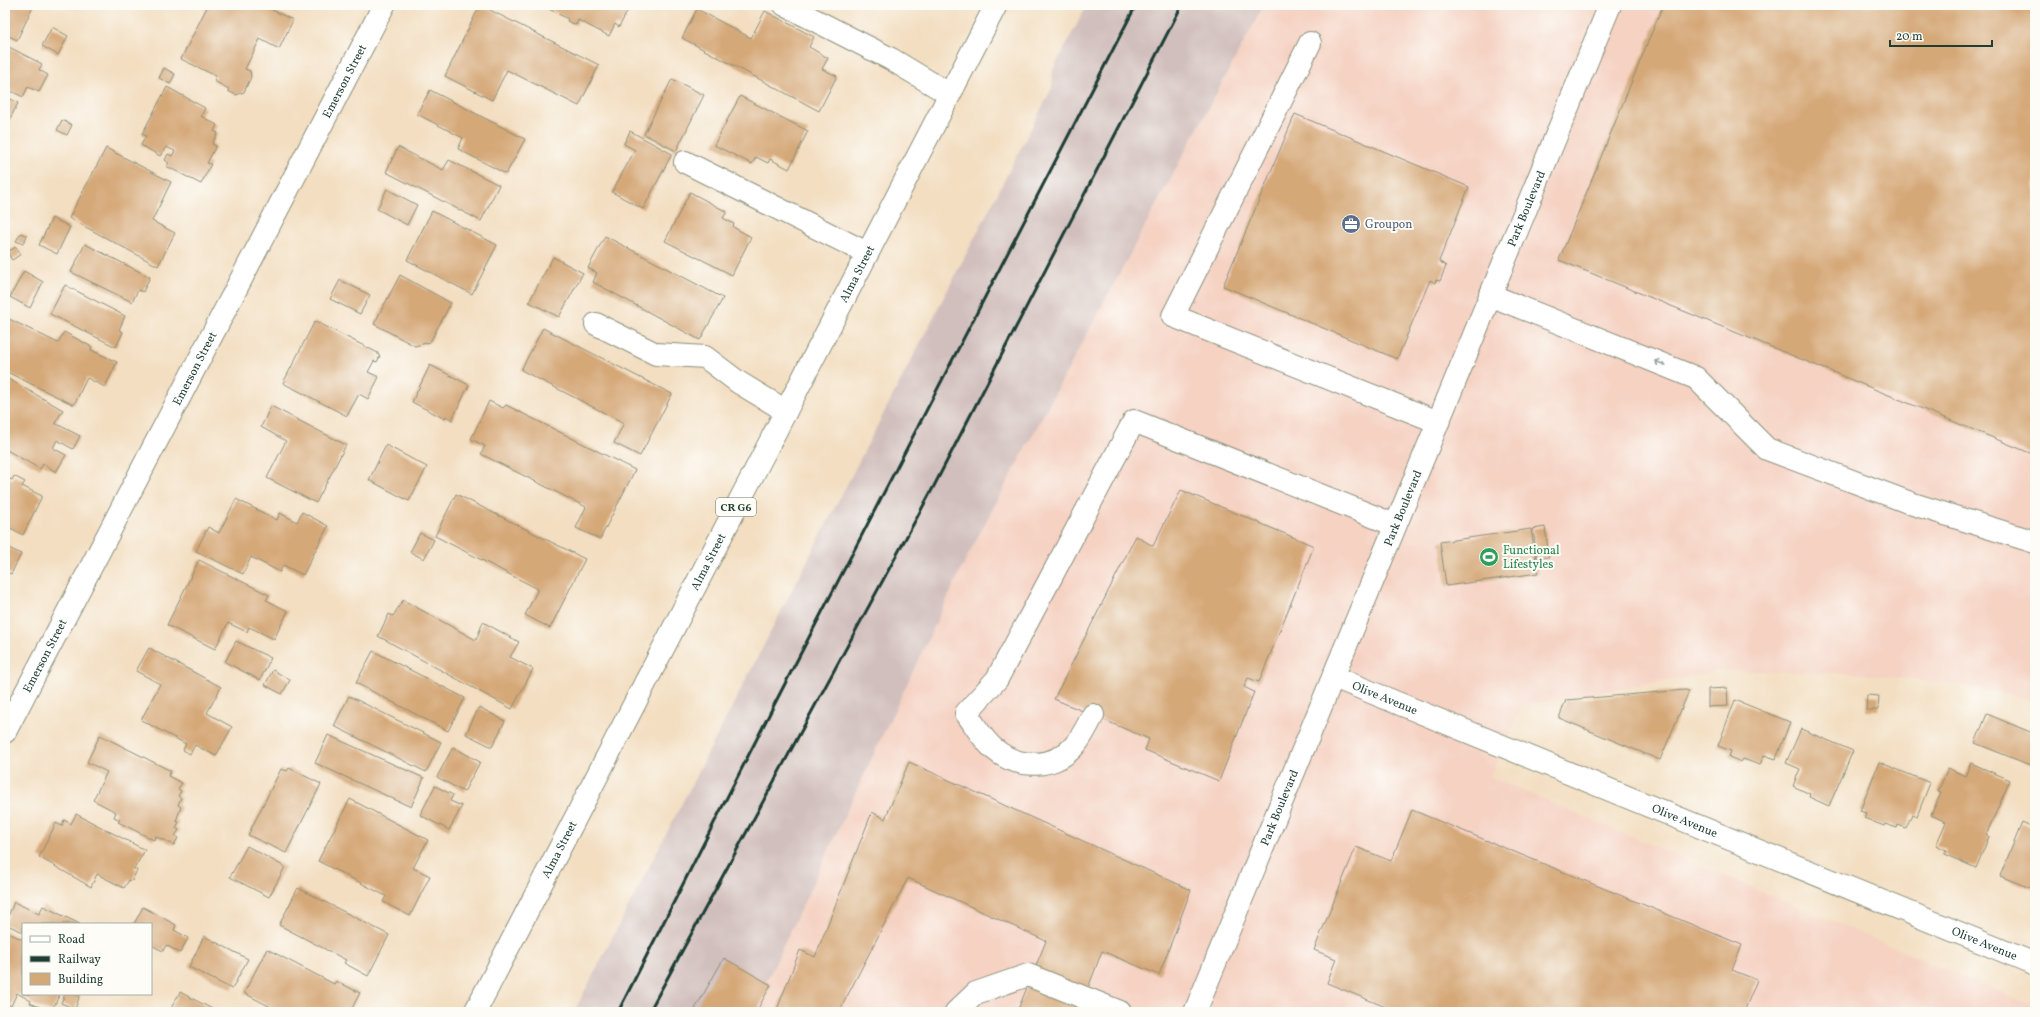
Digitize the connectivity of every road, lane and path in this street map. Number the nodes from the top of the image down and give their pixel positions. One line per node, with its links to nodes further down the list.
1 (384, 5): 17 (street, Emerson Street)
2 (785, 5): 6 (street)
3 (996, 5): 6 (street, Alma Street / CR G6)
4 (1610, 5): 9 (street, Park Boulevard)
5 (1310, 43): 12 (street)
6 (949, 94): 8 (street, Alma Street / CR G6)
7 (685, 162): 8 (street)
8 (867, 253): 11 (street, Alma Street / CR G6)
9 (1490, 295): 12 (street, Park Boulevard); 14 (street, one-way to 9)
10 (596, 324): 11 (street)
11 (786, 411): 19 (street, Alma Street / CR G6)
12 (1438, 422): 13 (street, Park Boulevard)
13 (1395, 525): 15 (street, Park Boulevard); 16 (street)
14 (2035, 542)
15 (1334, 677): 18 (street, Olive Avenue); 22 (street, Park Boulevard)
16 (1093, 715)
17 (5, 732)
18 (2035, 964)
19 (475, 1011)
20 (956, 1012): 21 (street)
21 (1120, 1012)
22 (1195, 1012)

